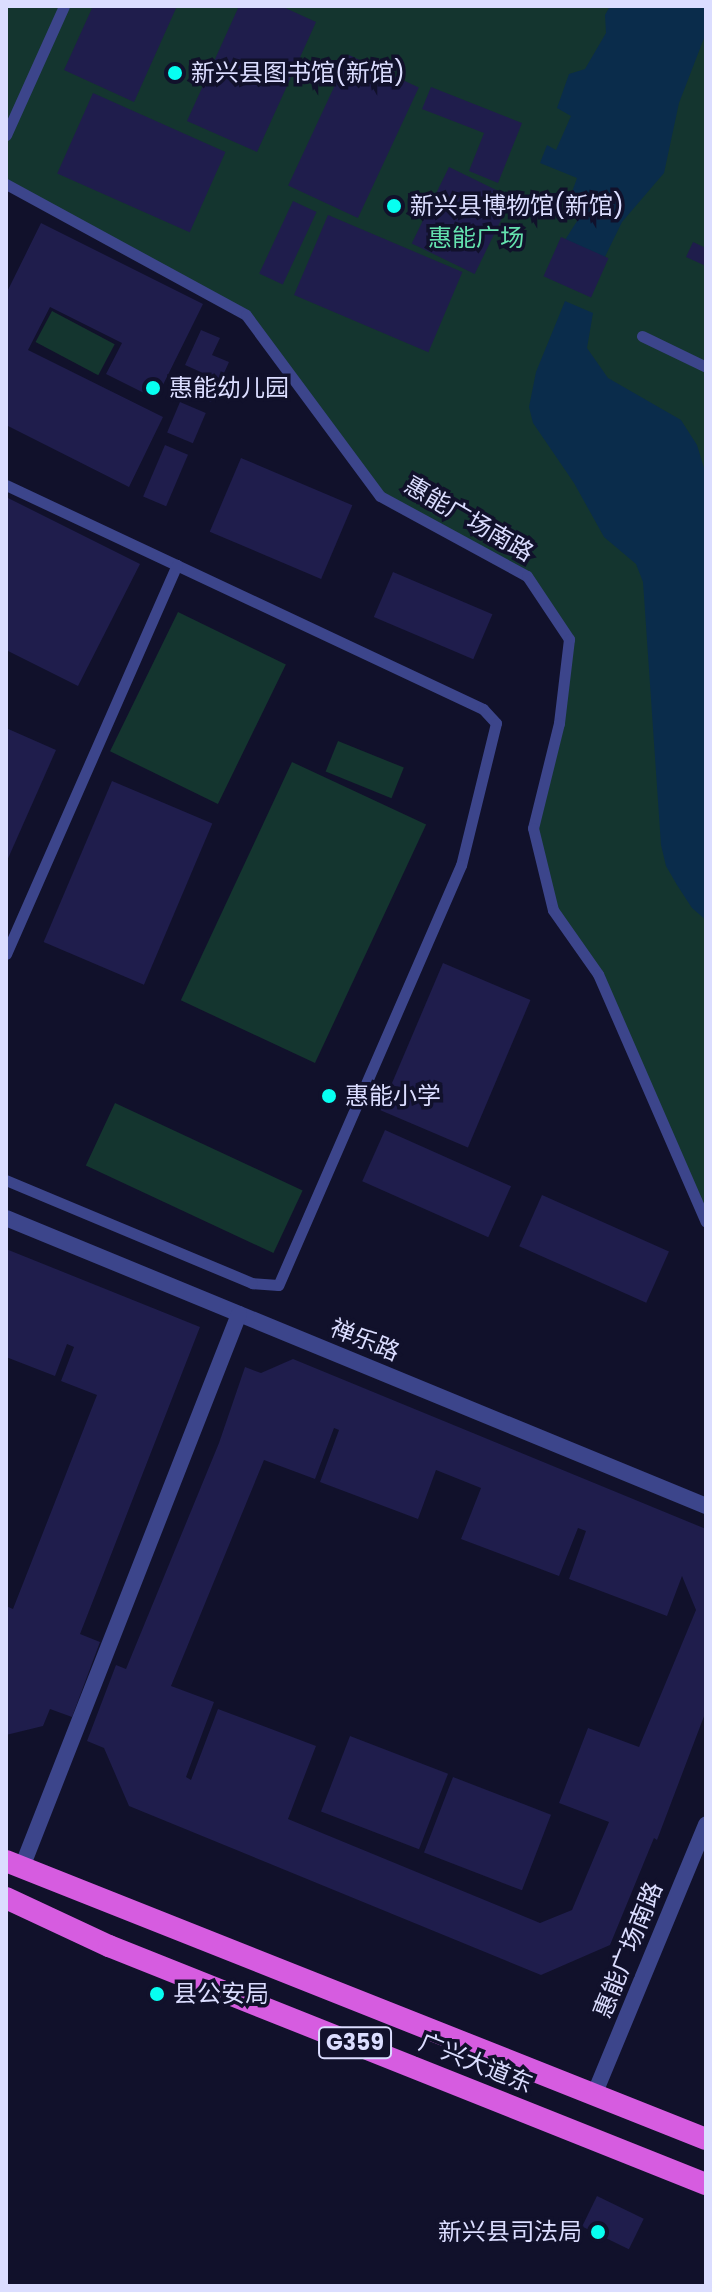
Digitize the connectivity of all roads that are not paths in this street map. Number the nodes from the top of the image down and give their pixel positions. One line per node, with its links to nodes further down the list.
1 (64, 6): 2 (lane)
2 (6, 135)
3 (6, 184): 11 (lane, 惠能广场南路)
4 (642, 336): 5 (lane)
5 (706, 367)
6 (6, 485): 7 (lane)
7 (177, 565): 8 (lane); 9 (lane)
8 (6, 954)
9 (6, 1180)
10 (6, 1218): 12 (street, 禅乐路)
11 (706, 1222)
12 (239, 1314): 13 (street, 禅乐路); 15 (street)
13 (706, 1506)
14 (706, 1824): 17 (street, 惠能广场南路)
15 (14, 1864): 17 (highway, 广兴大道东 / G359)
16 (6, 1898): 19 (highway, 广兴大道东 / G359)
17 (594, 2095): 18 (highway, 广兴大道东 / G359)
18 (706, 2139)
19 (706, 2184)

